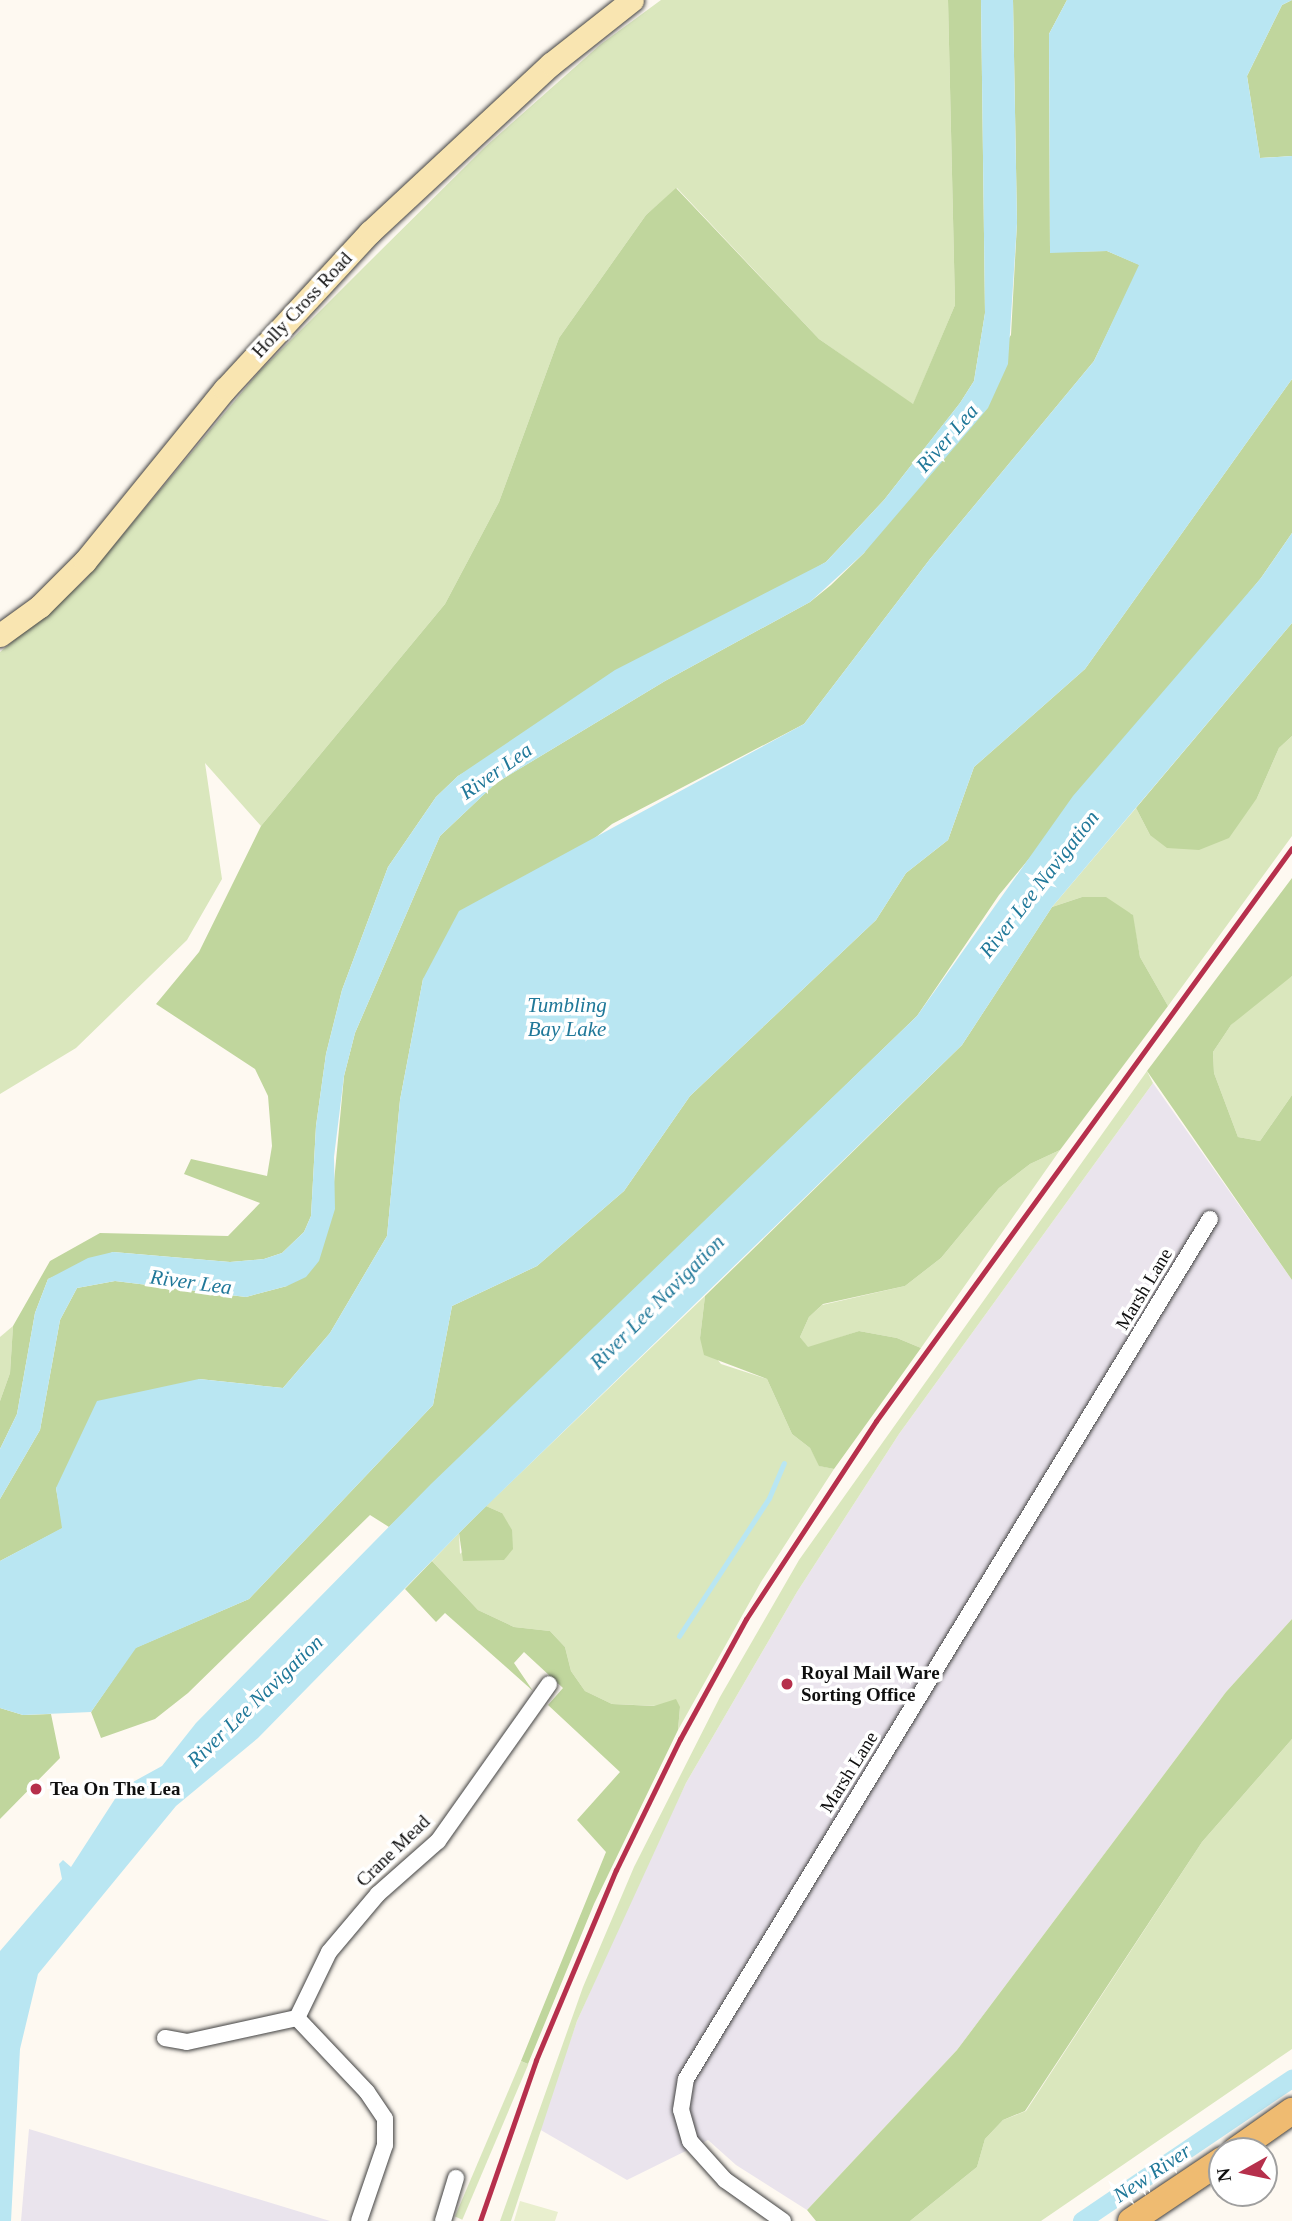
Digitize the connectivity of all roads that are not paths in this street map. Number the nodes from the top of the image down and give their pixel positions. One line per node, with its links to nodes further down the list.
1 (632, 0): 2 (street, Holly Cross Road)
2 (0, 635)
3 (1210, 1219): 13 (street, Marsh Lane)
4 (549, 1684): 5 (street, Crane Mead)
5 (297, 2018): 6 (street); 11 (street)
6 (165, 2038)
7 (1292, 2111): 8 (main road)
8 (1255, 2137)
9 (1208, 2169): 14 (main road)
10 (456, 2178): 12 (street)
11 (359, 2221)
12 (443, 2221)
13 (783, 2221)
14 (1131, 2221)

